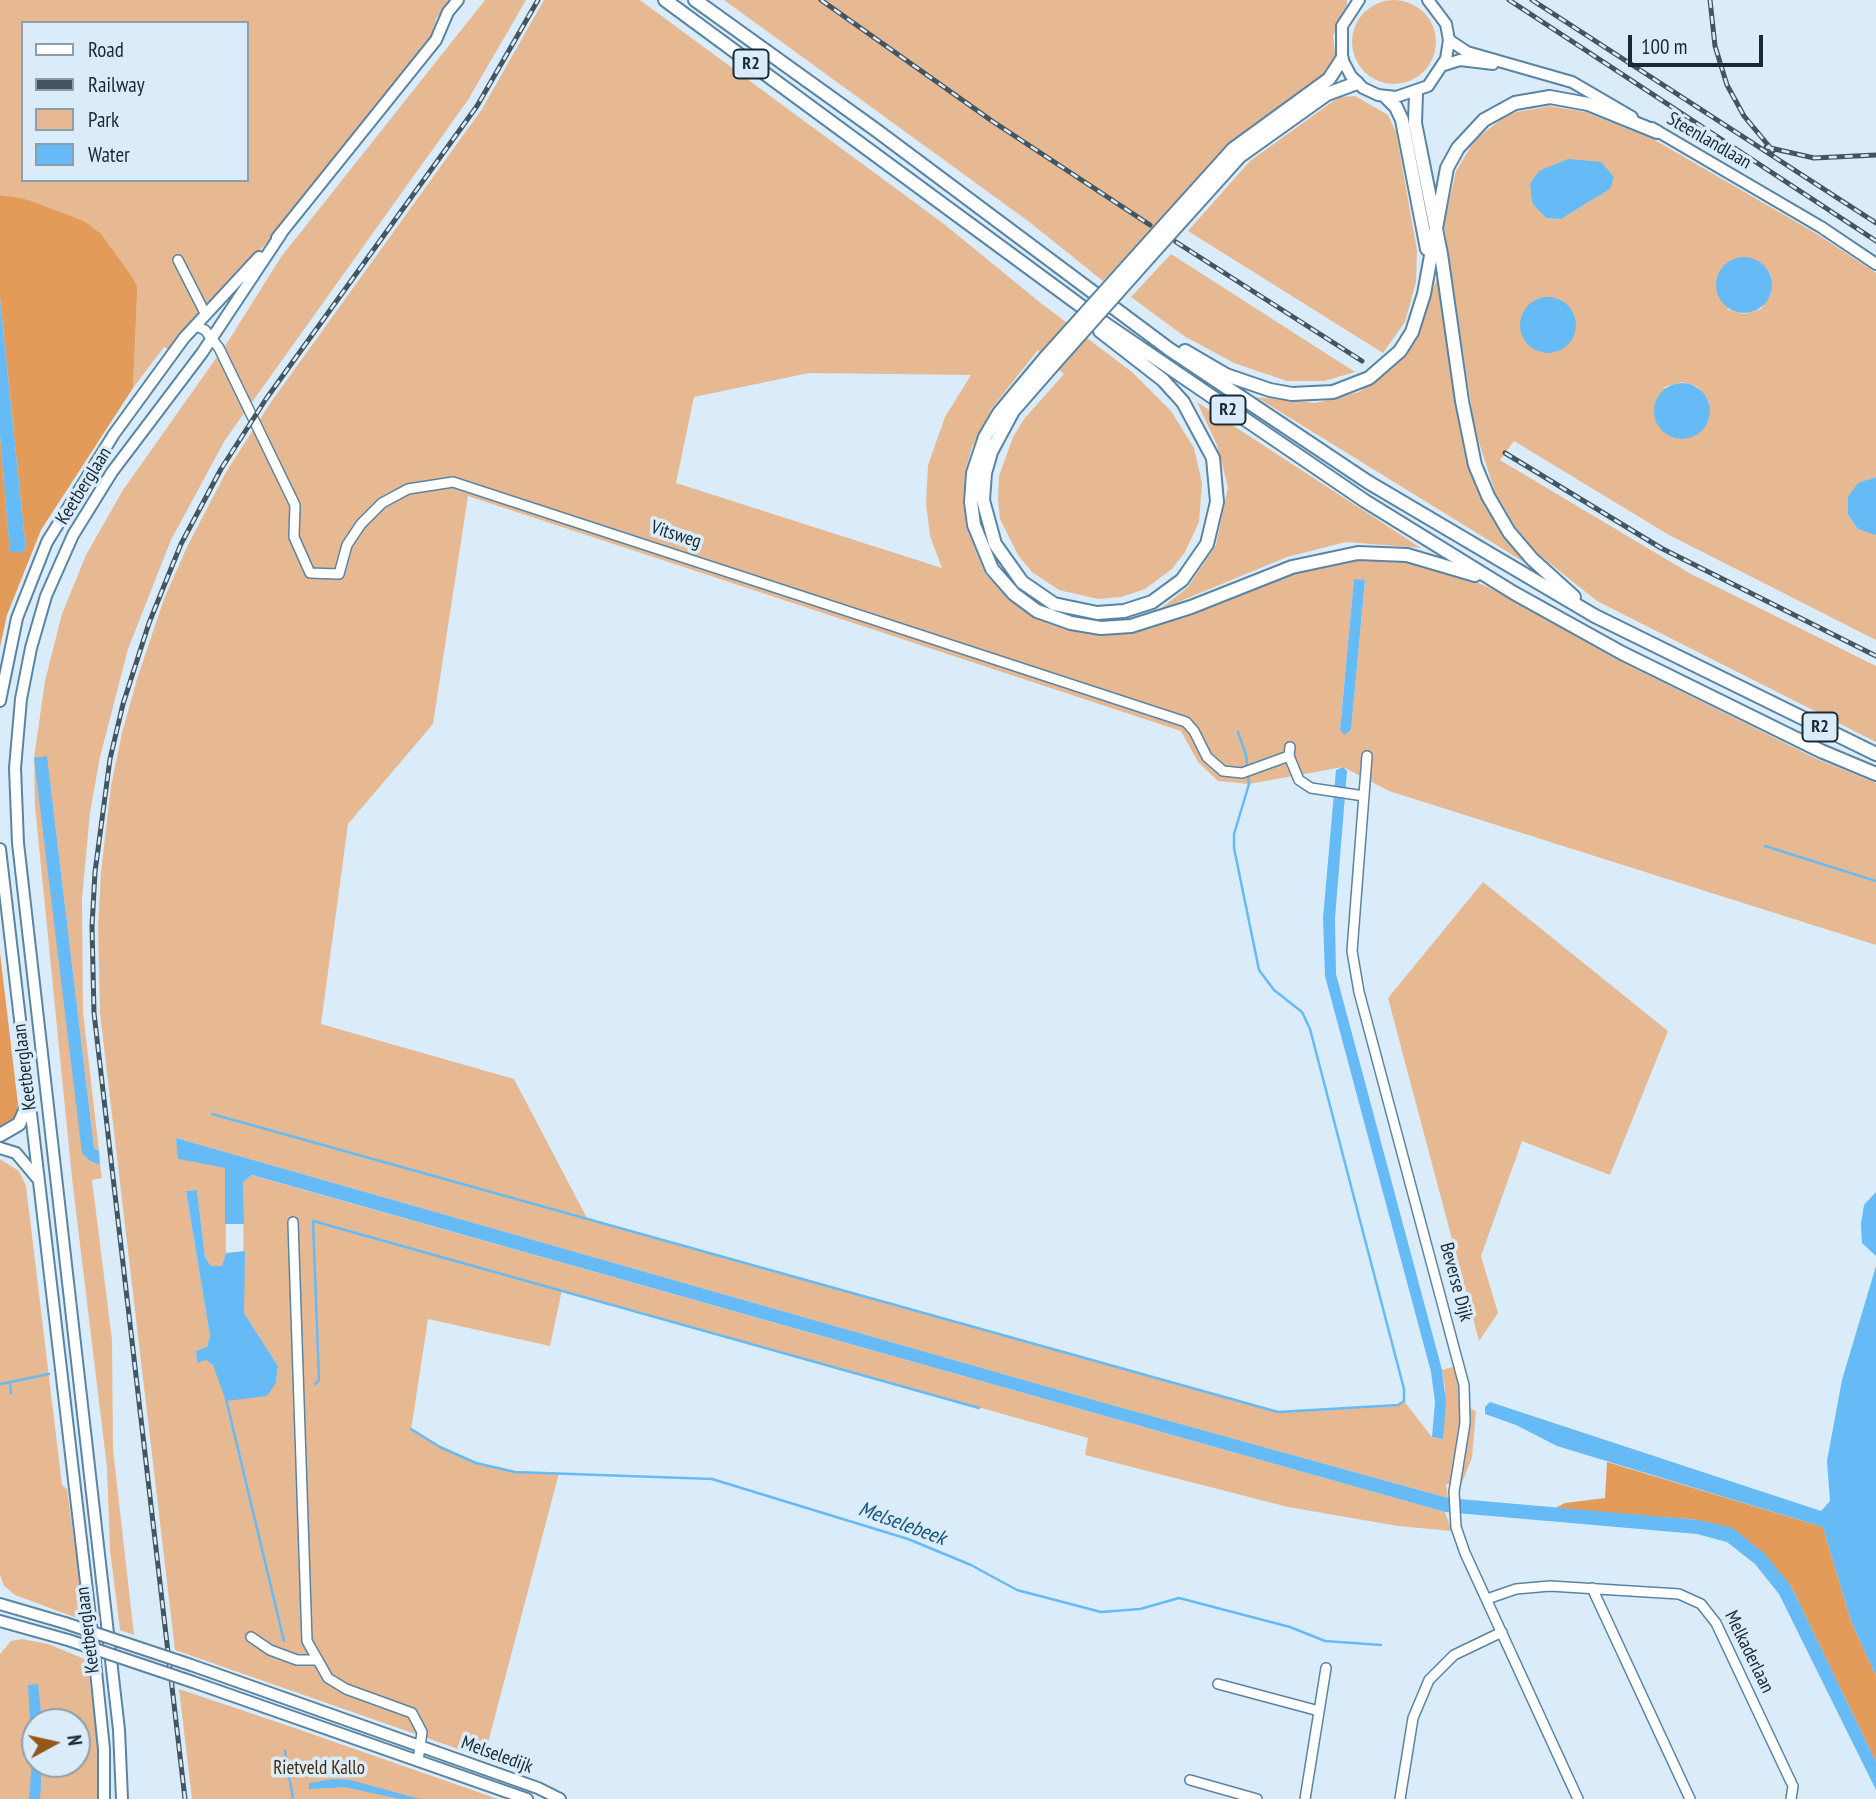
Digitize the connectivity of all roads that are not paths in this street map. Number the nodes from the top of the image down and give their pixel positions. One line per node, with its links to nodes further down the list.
1 (458, 0): 7 (main road, Keetberglaan)
2 (466, 0): 7 (main road, Keetberglaan)
3 (664, 0): 16 (highway, R2)
4 (695, 0): 23 (highway, R2)
5 (1431, 1): 8 (main road)
6 (1355, 2): 9 (main road)
7 (436, 40): 18 (main road, Keetberglaan)
8 (1449, 40): 10 (main road); 11 (main road, Steenlandlaan)
9 (1342, 60): 12 (main road); 19 (highway)
10 (1444, 65): 11 (main road, Steenlandlaan); 13 (main road)
11 (1517, 65): 15 (main road, Steenlandlaan)
12 (1357, 83): 14 (main road); 19 (highway)
13 (1416, 93): 14 (main road); 17 (highway)
14 (1386, 97): 20 (highway)
15 (1657, 132): 17 (highway); 22 (main road, Steenlandlaan)
16 (953, 212): 27 (highway); 28 (highway, R2)
17 (1436, 223): 20 (highway); 29 (highway)
18 (281, 234): 24 (main road, Keetberglaan); 26 (main road, Keetberglaan)
19 (1146, 253): 27 (highway, bridge)
20 (1428, 259): 23 (highway)
21 (178, 260): 24 (street)
22 (1876, 264)
23 (1084, 287): 29 (highway, R2)
24 (206, 315): 25 (main road, Keetberglaan)
25 (195, 326): 26 (street); 30 (main road, Keetberglaan)
26 (212, 338): 34 (street, Vitsweg); 55 (main road, Keetberglaan)
27 (1049, 361): 28 (highway)
28 (1514, 593): 33 (highway, R2)
29 (1595, 616): 31 (highway, R2)
30 (0, 701)
31 (1876, 754)
32 (1367, 756): 34 (street, Beverse Dijk)
33 (1876, 774)
34 (1364, 796): 42 (street, Beverse Dijk)
35 (0, 849): 36 (main road, Keetberglaan)
36 (29, 1102): 37 (highway); 39 (main road, Keetberglaan)
37 (0, 1135)
38 (0, 1148): 39 (main road)
39 (39, 1182): 54 (main road, Keetberglaan)
40 (293, 1222): 47 (street)
41 (1592, 1588): 42 (street, Melkaderlaan); 62 (street); 63 (street, Melkaderlaan)
42 (1487, 1600): 45 (street, Beverse Dijk)
43 (0, 1604): 51 (main road, Melseledijk, bridge)
44 (2, 1624): 52 (main road, Melseledijk, bridge)
45 (1502, 1632): 60 (street); 61 (street, Beverse Dijk)
46 (251, 1637): 47 (street)
47 (317, 1660): 51 (street)
48 (1326, 1668): 50 (street)
49 (1218, 1684): 50 (street)
50 (1319, 1711): 59 (street)
51 (422, 1747): 52 (street); 57 (main road, Melseledijk)
52 (418, 1761): 56 (main road, Melseledijk)
53 (1190, 1780): 58 (street)
54 (104, 1799)
55 (122, 1799)
56 (527, 1799)
57 (560, 1799)
58 (1256, 1799)
59 (1305, 1799)
60 (1400, 1799)
61 (1578, 1799)
62 (1690, 1799)
63 (1790, 1799)

